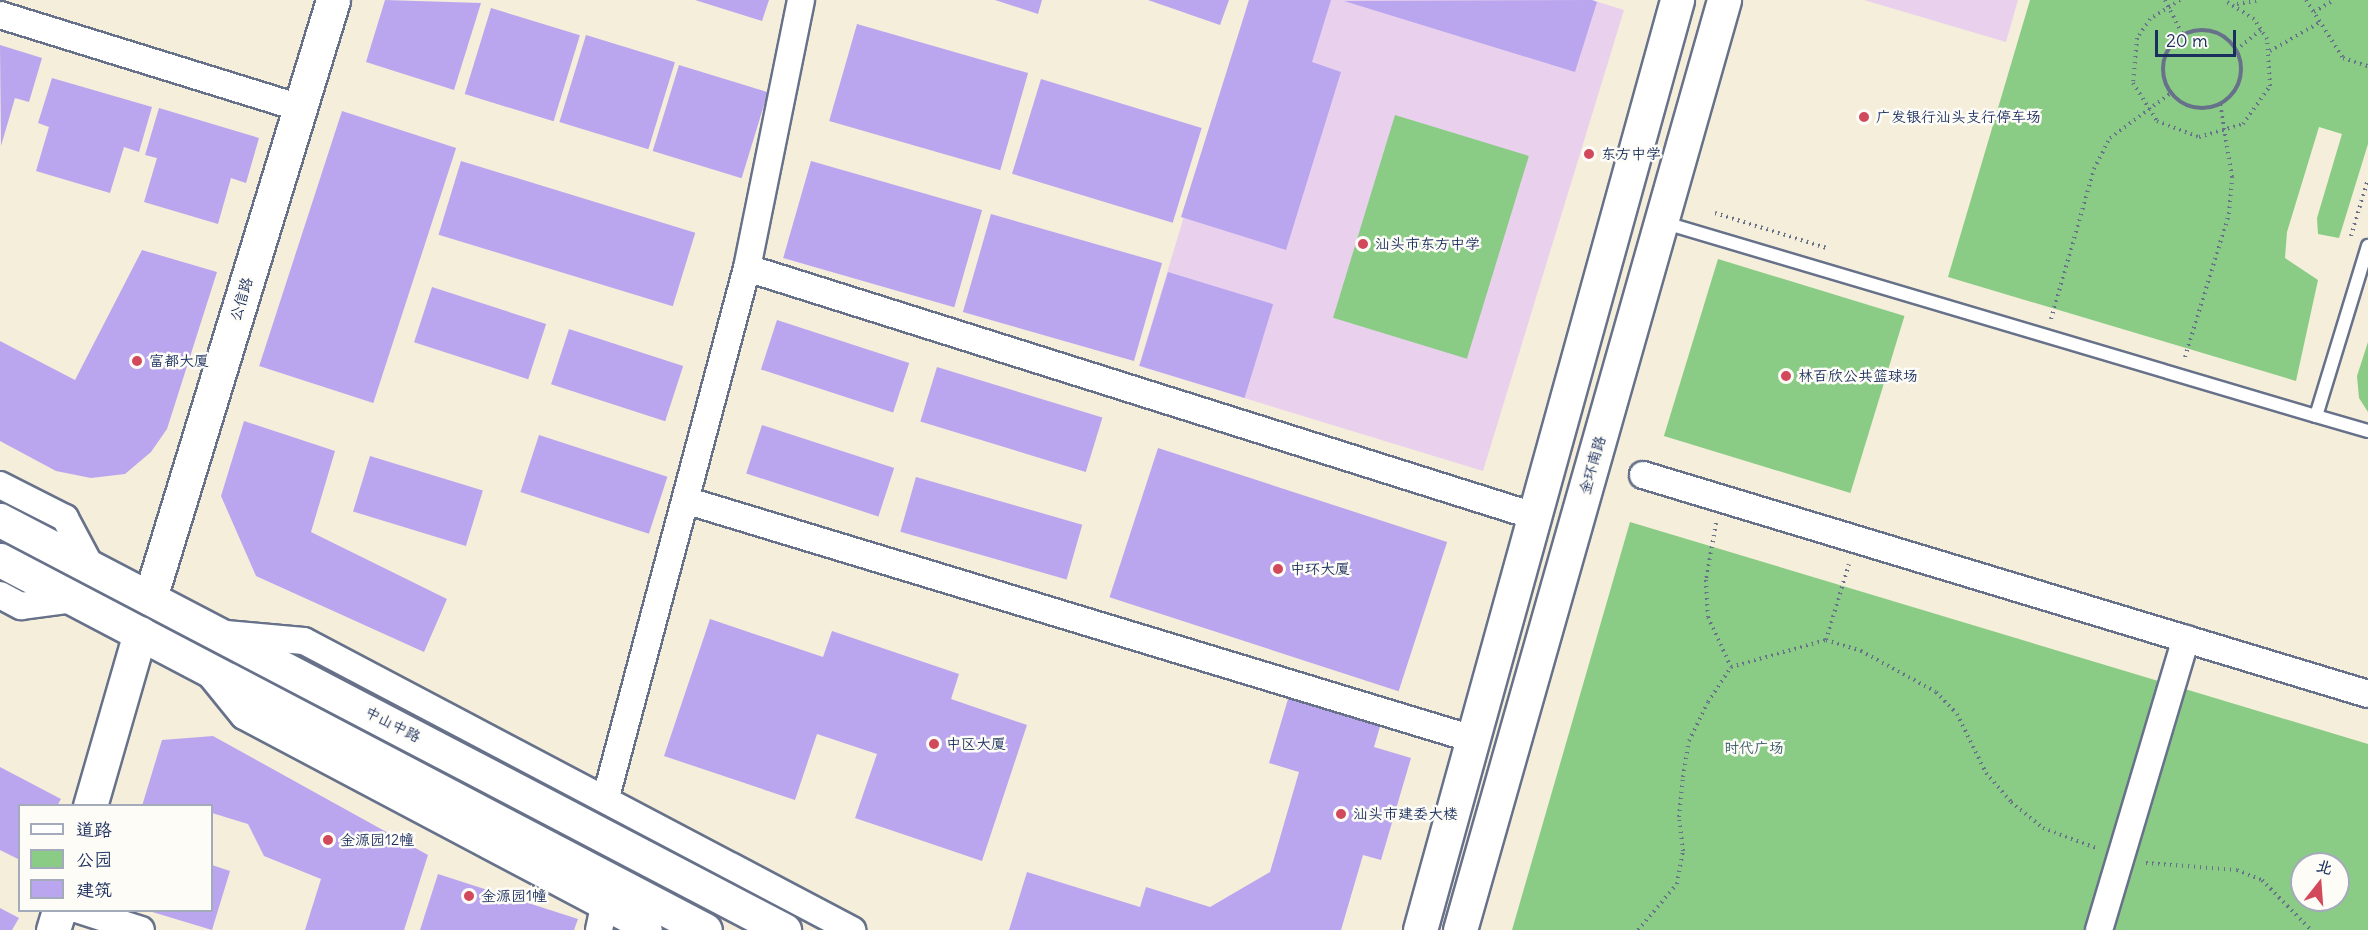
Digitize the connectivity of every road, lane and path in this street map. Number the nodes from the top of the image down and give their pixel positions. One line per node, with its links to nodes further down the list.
1 (333, 0): 22 (main road, 公信路)
2 (801, 0): 31 (street)
3 (1677, 0): 44 (main road)
4 (1724, 0): 27 (main road, 金环南路)
5 (2180, 0): 10 (path)
6 (2223, 0): 11 (path)
7 (2259, 0): 11 (path)
8 (2306, 0): 12 (path)
9 (2334, 0): 12 (path)
10 (2166, 2): 16 (path); 23 (path)
11 (2236, 5): 15 (path)
12 (2314, 12): 14 (path)
13 (0, 15): 22 (street)
14 (2320, 21): 18 (path); 19 (path)
15 (2261, 30): 17 (path); 18 (path)
16 (2182, 35): 17 (path); 20 (path)
17 (2236, 50): 21 (path)
18 (2270, 51): 24 (path)
19 (2368, 66)
20 (2171, 93): 21 (path); 23 (path)
21 (2220, 103): 24 (path)
22 (300, 108): 50 (main road, 公信路)
23 (2148, 110): 24 (path); 33 (path)
24 (2222, 134): 36 (path)
25 (2368, 179): 29 (path)
26 (1715, 213): 30 (path)
27 (1661, 221): 38 (lane); 79 (main road, 金环南路)
28 (2368, 246): 38 (lane)
29 (2348, 247)
30 (1838, 252)
31 (747, 268): 43 (street); 44 (street)
32 (2039, 315): 33 (path)
33 (2051, 319): 34 (path)
34 (2062, 322)
35 (2174, 354): 36 (path)
36 (2185, 357): 37 (path)
37 (2196, 361)
38 (2316, 416): 39 (lane)
39 (2368, 431)
40 (1643, 475): 42 (street)
41 (0, 485): 48 (street)
42 (1720, 498): 46 (street); 57 (path)
43 (688, 501): 59 (street); 62 (street)
44 (1534, 516): 59 (main road)
45 (0, 520): 48 (main road, 中山中路)
46 (1857, 540): 54 (street); 55 (path)
47 (0, 560): 51 (main road)
48 (91, 567): 50 (main road, 中山中路)
49 (0, 595): 51 (street)
50 (150, 598): 53 (main road, 中山中路)
51 (74, 599): 52 (main road)
52 (140, 633): 56 (main road); 63 (main road)
53 (219, 634): 60 (street); 61 (main road, 中山中路)
54 (2186, 639): 58 (street); 66 (street)
55 (1826, 640): 57 (path); 66 (path)
56 (203, 666): 64 (main road); 65 (street)
57 (1731, 667): 80 (path)
58 (2368, 694)
59 (1473, 739): 78 (main road)
60 (550, 768): 61 (street); 62 (street)
61 (503, 781): 75 (main road, 中山中路)
62 (606, 797): 70 (street)
63 (91, 804)
64 (513, 829): 65 (street); 67 (main road)
65 (473, 836): 67 (street)
66 (2121, 859): 81 (street); 82 (path)
67 (604, 906): 73 (street); 74 (main road)
68 (58, 912): 71 (main road)
69 (85, 912): 72 (street)
70 (821, 914): 76 (street); 77 (street)
71 (53, 930)
72 (141, 930)
73 (649, 930)
74 (705, 930)
75 (784, 930)
76 (789, 930)
77 (852, 930)
78 (1420, 930)
79 (1460, 930)
80 (1638, 930)
81 (2099, 930)
82 (2311, 930)

